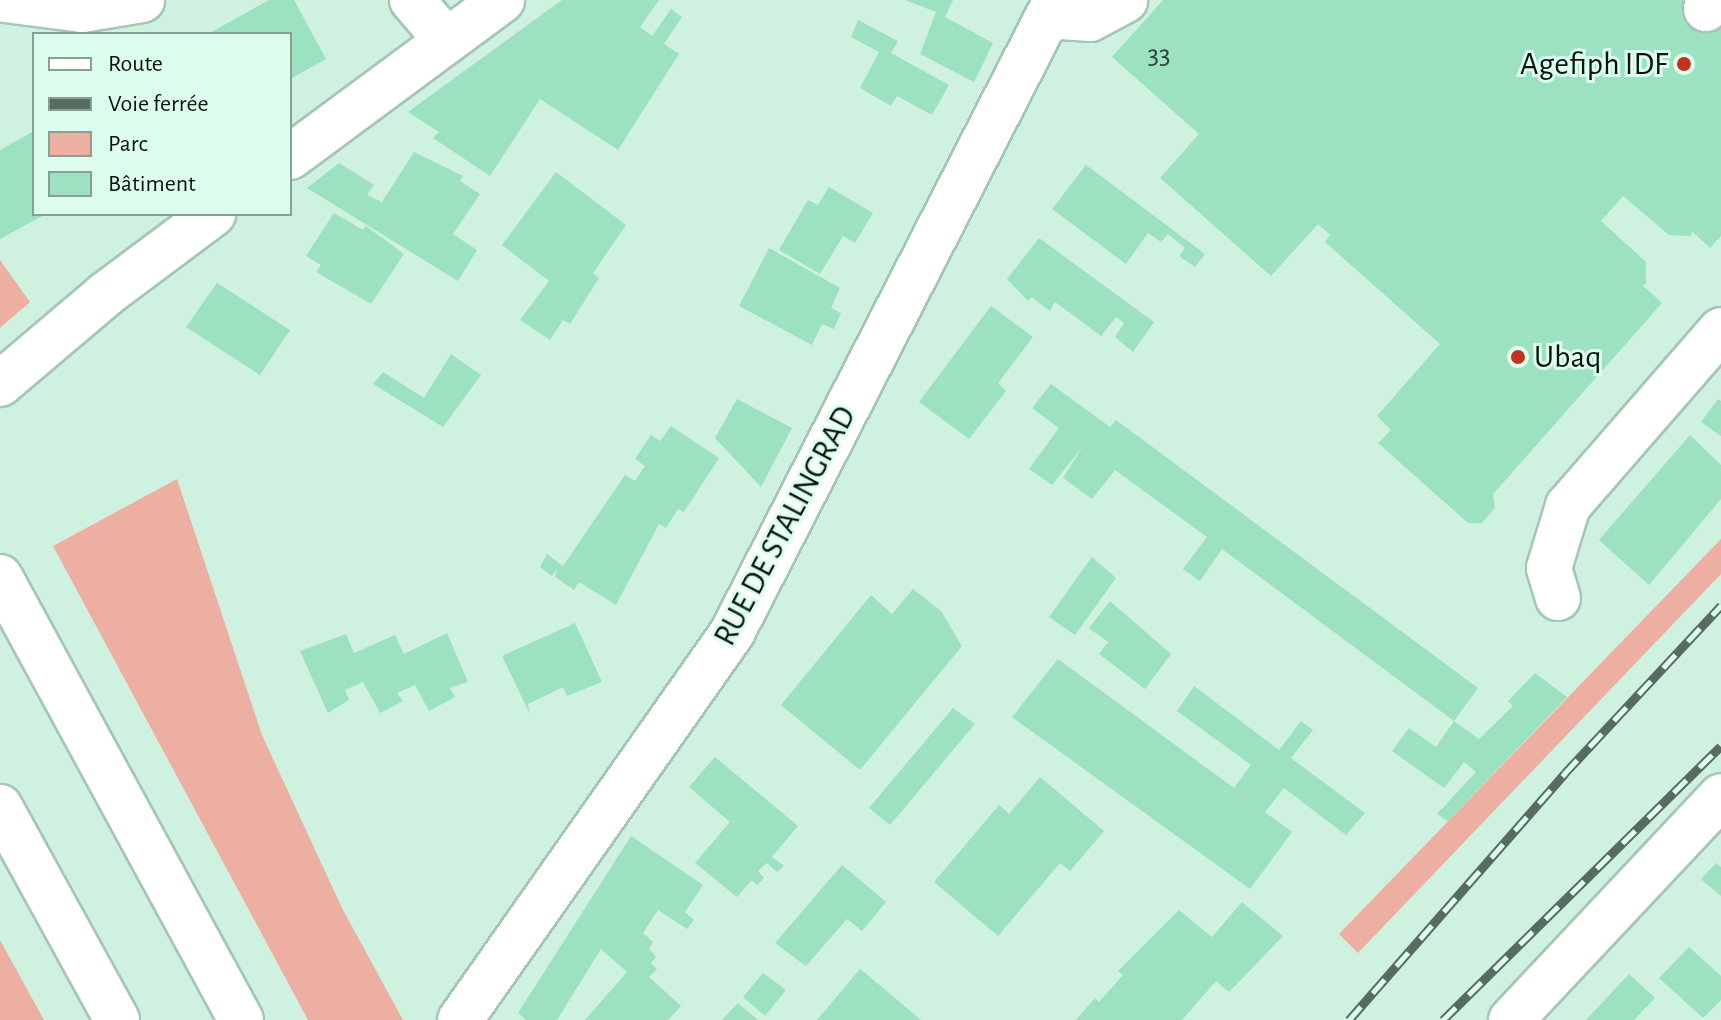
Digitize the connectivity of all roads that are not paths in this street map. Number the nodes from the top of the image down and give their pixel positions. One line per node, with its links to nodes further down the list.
1 (5, 0): 2 (main road)
2 (142, 0)
3 (412, 0): 7 (main road)
4 (502, 0): 7 (main road)
5 (1125, 0): 6 (main road)
6 (1052, 8): 16 (main road, RUE DE STALINGRAD)
7 (447, 41): 8 (main road)
8 (292, 156)
9 (210, 216): 11 (main road)
10 (1721, 330): 13 (main road)
11 (0, 384)
12 (0, 577): 18 (main road)
13 (1558, 598)
14 (1721, 796): 19 (main road)
15 (0, 807): 17 (main road)
16 (477, 1013)
17 (117, 1020)
18 (241, 1020)
19 (1511, 1020)

